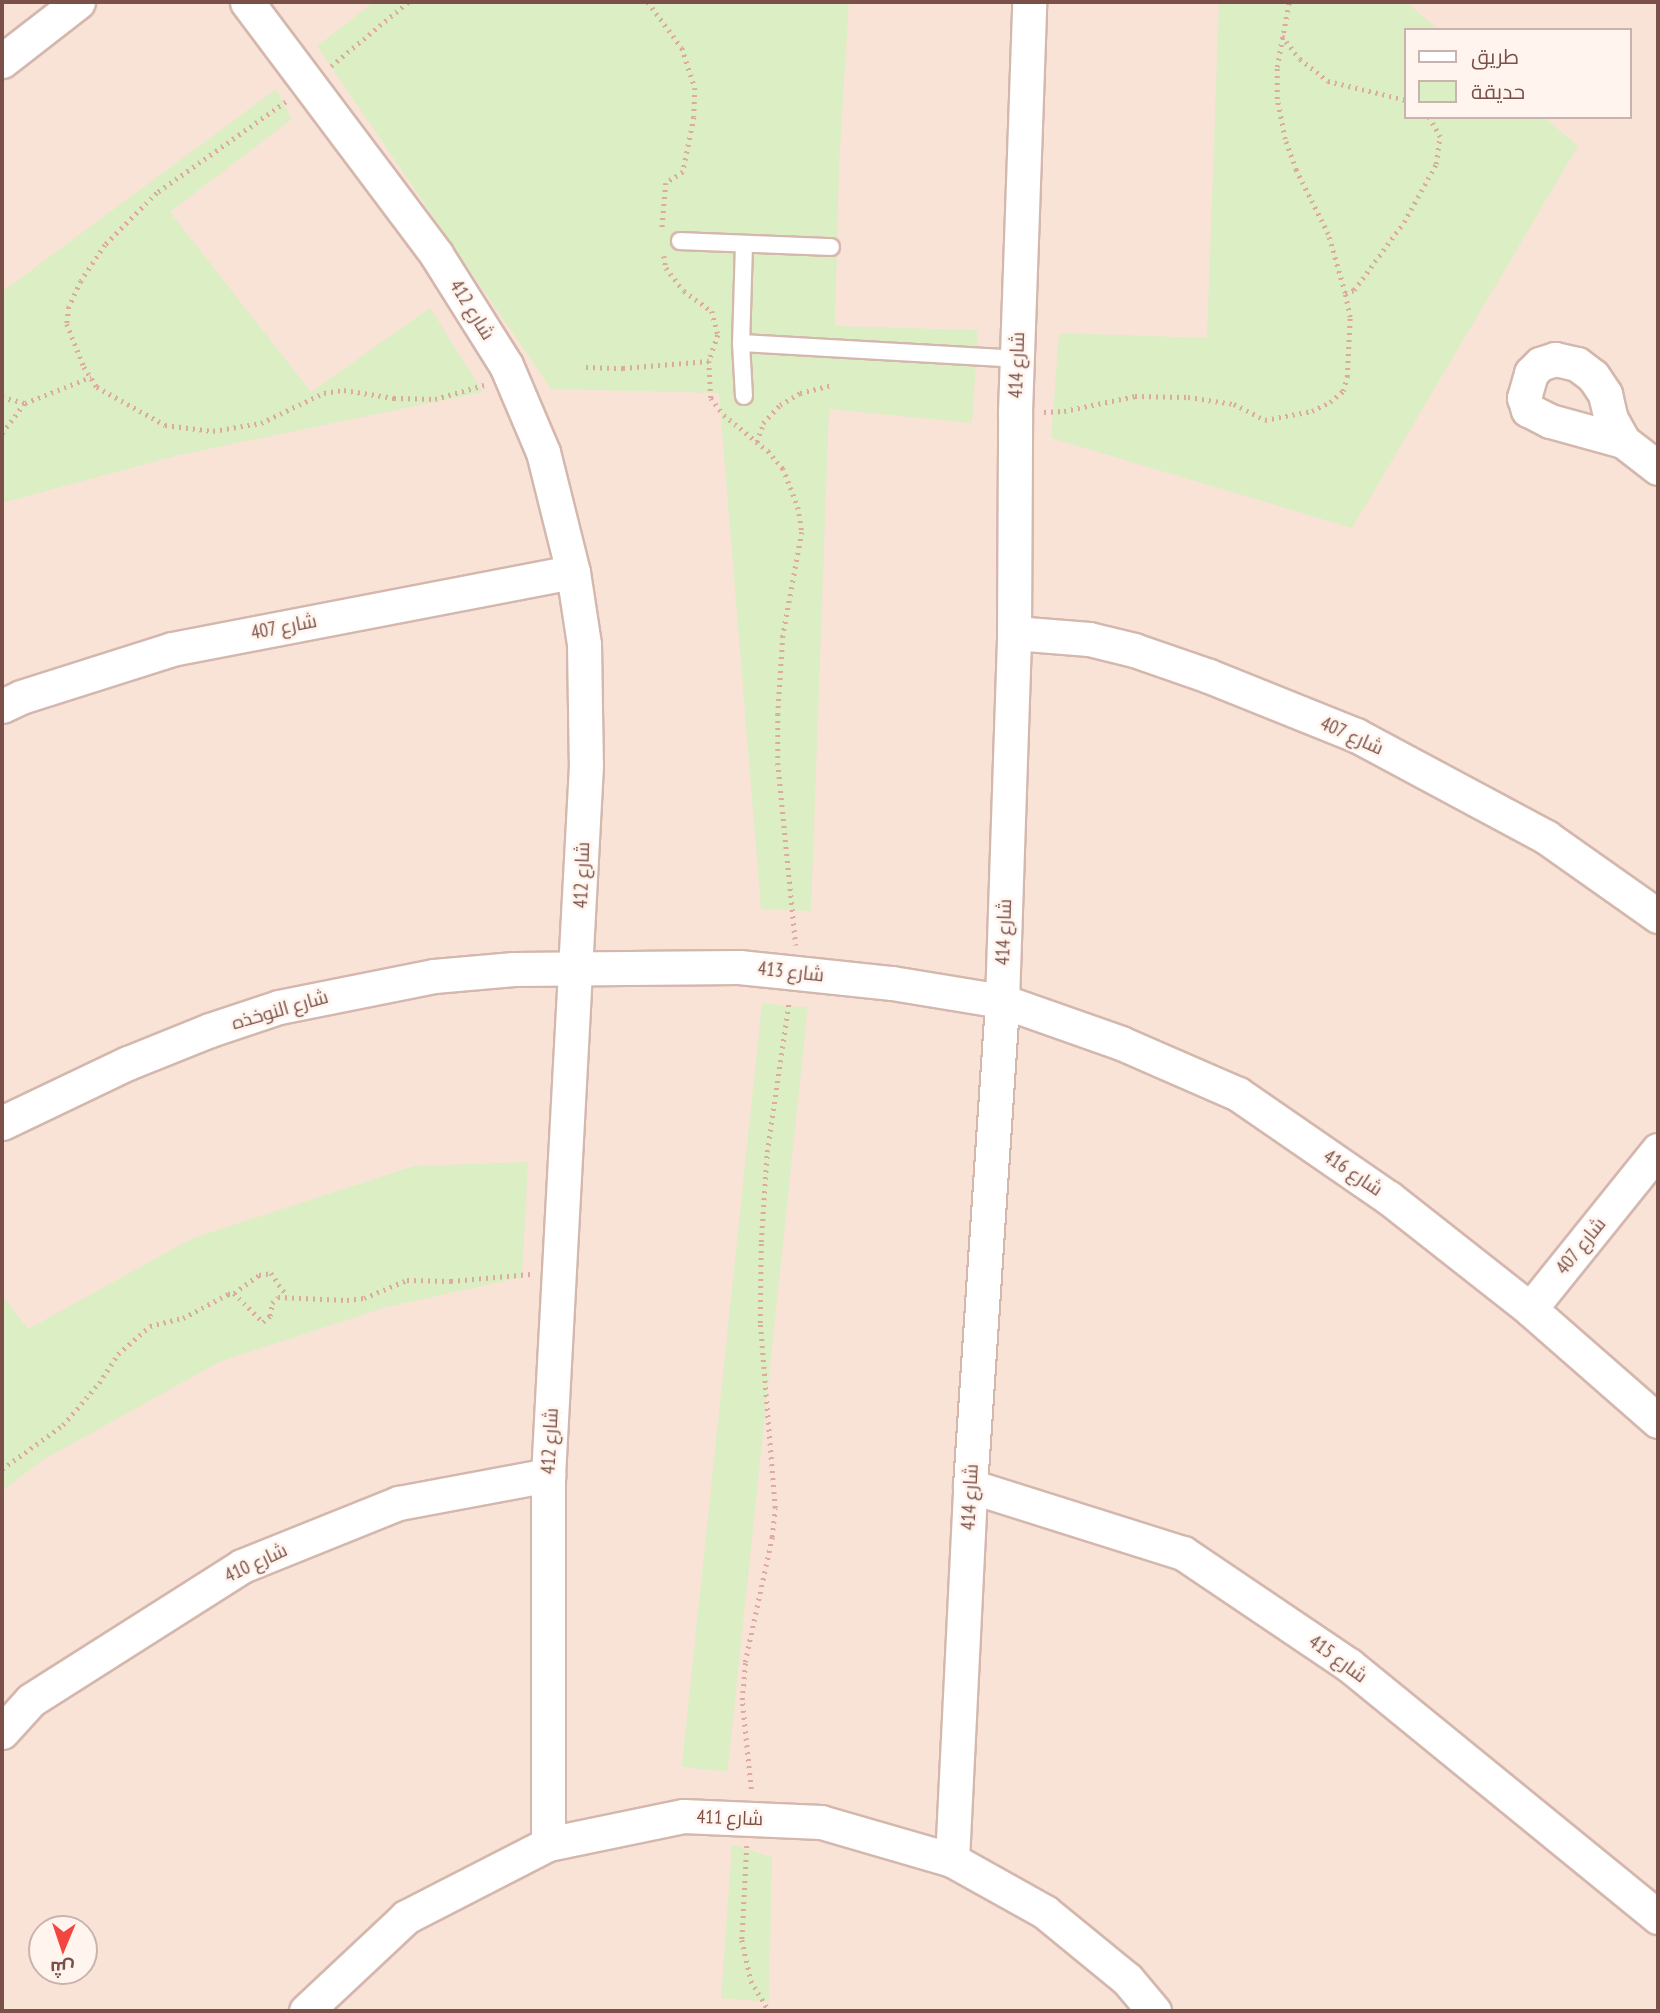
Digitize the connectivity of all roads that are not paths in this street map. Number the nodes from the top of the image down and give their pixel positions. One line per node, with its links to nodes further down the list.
1 (78, 2): 4 (street)
2 (247, 2): 13 (street, شارع 412)
3 (1029, 2): 9 (street, شارع 414)
4 (2, 61)
5 (680, 241): 6 (lane)
6 (744, 244): 7 (lane); 8 (lane)
7 (831, 247)
8 (741, 342): 9 (lane); 10 (lane)
9 (1017, 359): 14 (street, شارع 414)
10 (744, 396)
11 (1623, 441): 12 (street)
12 (1658, 468)
13 (573, 572): 15 (street, شارع 407); 17 (street, شارع 412)
14 (1014, 633): 16 (street, شارع 407); 18 (street, شارع 414)
15 (2, 706)
16 (1658, 916)
17 (578, 967): 18 (street, شارع 413); 19 (street, شارع النوخذه); 23 (street, شارع 412)
18 (1002, 1001): 21 (street, شارع 416); 24 (street, شارع 414)
19 (2, 1123)
20 (1658, 1150): 21 (street, شارع 407)
21 (1530, 1309): 22 (street, شارع 416)
22 (1658, 1421)
23 (548, 1475): 25 (street, شارع 410); 26 (street, شارع 412)
24 (970, 1486): 27 (street, شارع 414); 28 (street, شارع 415)
25 (2, 1732)
26 (548, 1844): 27 (street, شارع 411); 29 (street, شارع 411)
27 (952, 1860): 30 (street, شارع 411)
28 (1658, 1917)
29 (306, 2011)
30 (1154, 2011)

